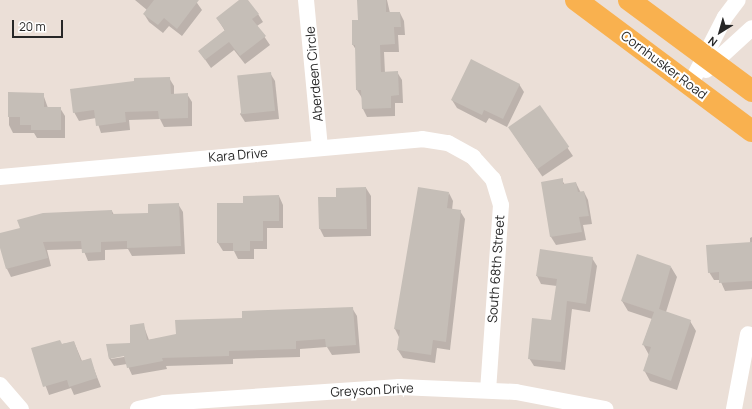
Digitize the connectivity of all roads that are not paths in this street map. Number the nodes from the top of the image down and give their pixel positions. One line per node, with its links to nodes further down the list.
1 (306, 0): 10 (street, Aberdeen Circle)
2 (576, 0): 7 (main road, Cornhusker Road)
3 (629, 0): 6 (main road)
4 (738, 0): 6 (street)
5 (752, 28): 6 (street)
6 (710, 60): 7 (street); 8 (main road)
7 (690, 85): 9 (main road, Cornhusker Road)
8 (752, 91)
9 (752, 131)
10 (320, 147): 11 (street, Kara Drive); 12 (street, Kara Drive)
11 (473, 157): 15 (street, South 68th Street)
12 (0, 177)
13 (748, 334): 19 (street)
14 (0, 385): 16 (street)
15 (488, 390): 17 (street, Greyson Drive); 18 (street, Greyson Drive)
16 (22, 409)
17 (138, 409)
18 (605, 409)
19 (734, 409)

